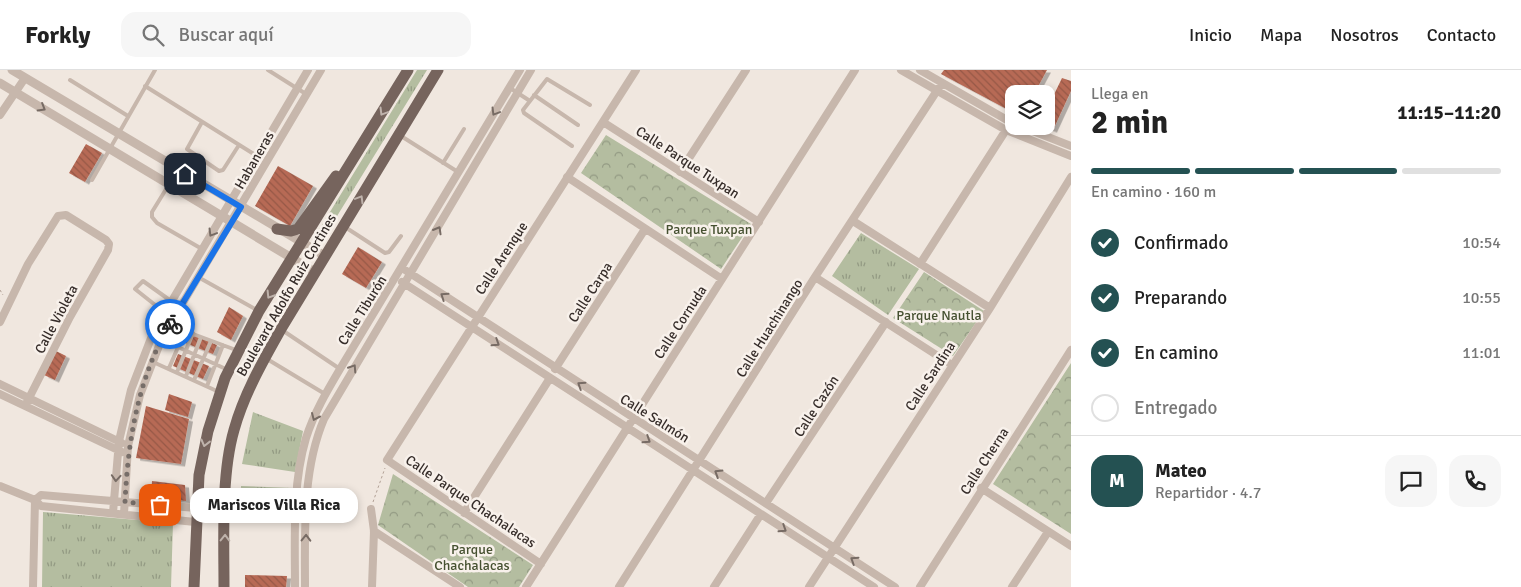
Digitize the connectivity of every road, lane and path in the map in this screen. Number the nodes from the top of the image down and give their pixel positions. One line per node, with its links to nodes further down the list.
1 (12, 70): 15 (street)
2 (155, 70): 19 (lane)
3 (268, 70): 20 (lane)
4 (308, 70): 20 (street, Habaneras)
5 (321, 70): 25 (street, Habaneras)
6 (408, 70): 45 (main road, Boulevard Adolfo Ruiz Cortines, one-way to 45)
7 (438, 70): 41 (main road, Boulevard Adolfo Ruiz Cortines)
8 (520, 70): 21 (street, Calle Tiburón)
9 (531, 70): 24 (street, Calle Tiburón)
10 (636, 70): 34 (street, Calle Arenque)
11 (746, 70): 53 (street)
12 (855, 70): 63 (street, Calle Cornuda)
13 (901, 70): 23 (street)
14 (920, 70): 18 (street)
15 (28, 74): 22 (street); 40 (street)
16 (70, 80): 30 (lane)
17 (0, 83): 22 (street)
18 (942, 83): 23 (street, Calle Huachinango); 31 (street)
19 (145, 86): 30 (lane); 33 (lane)
20 (297, 88): 25 (lane); 32 (street, Habaneras)
21 (510, 88): 24 (lane); 52 (street, Calle Tiburón, one-way to 52)
22 (15, 92): 29 (street); 48 (street, one-way to 48)
23 (937, 92): 38 (street); 61 (street, Calle Huachinango)
24 (517, 93): 27 (lane); 75 (street, Calle Tiburón, one-way to 24)
25 (306, 94): 36 (street, Habaneras)
26 (534, 95): 27 (lane); 28 (lane); 35 (lane)
27 (530, 101): 46 (lane)
28 (590, 106)
29 (0, 115)
30 (128, 116): 40 (lane)
31 (1005, 119)
32 (278, 120): 36 (street); 49 (street, Habaneras)
33 (202, 122): 44 (lane); 44 (lane)
34 (602, 122): 53 (street, Calle Parque Tuxpan); 54 (street, Calle Arenque)
35 (578, 125)
36 (288, 126): 59 (street, Habaneras)
37 (464, 129): 51 (lane)
38 (1005, 129)
39 (1005, 132): 72 (street)
40 (117, 133): 48 (lane); 58 (street)
41 (399, 135): 51 (lane); 64 (main road, Boulevard Adolfo Ruiz Cortines, one-way to 41)
42 (1018, 135): 50 (street)
43 (1043, 135): 47 (street)
44 (239, 145): 49 (lane)
45 (362, 146): 65 (main road); 68 (main road, Boulevard Adolfo Ruiz Cortines)
46 (572, 146)
47 (1071, 146)
48 (109, 148): 56 (lane); 57 (street)
49 (257, 156): 58 (street, Habaneras)
50 (1071, 156)
51 (443, 163): 52 (lane)
52 (458, 172): 73 (street, Calle Tiburón)
53 (680, 172): 63 (street, Calle Parque Tuxpan)
54 (567, 177): 66 (street); 85 (street, Calle Arenque)
55 (1071, 177): 82 (street, Calle Sardina)
56 (92, 180)
57 (169, 184): 60 (street); 69 (lane)
58 (231, 201): 59 (street); 60 (street, Habaneras)
59 (241, 207): 62 (street, Habaneras); 65 (street)
60 (222, 217): 62 (street); 69 (street, Habaneras, one-way to 69)
61 (852, 221): 72 (street); 78 (street, Calle Huachinango)
62 (232, 222): 71 (street); 76 (street, Habaneras)
63 (759, 222): 79 (street, Calle Cornuda)
64 (344, 225): 67 (lane); 70 (main road, Boulevard Adolfo Ruiz Cortines)
65 (278, 229): 68 (street)
66 (645, 229): 79 (street); 109 (street, Calle Carpa)
67 (401, 236)
68 (302, 244): 70 (street); 71 (main road, Boulevard Adolfo Ruiz Cortines)
69 (202, 249): 81 (street, Habaneras)
70 (324, 256): 74 (main road, Boulevard Adolfo Ruiz Cortines)
71 (292, 259): 74 (street); 84 (main road, Boulevard Adolfo Ruiz Cortines, one-way to 84)
72 (920, 264): 82 (street)
73 (402, 268): 75 (street, Calle Salmón); 77 (street, Calle Tiburón)
74 (315, 272): 90 (main road, Boulevard Adolfo Ruiz Cortines)
75 (411, 274): 80 (street, Calle Tiburón); 85 (street, Calle Salmón, one-way to 75)
76 (198, 277): 84 (lane); 91 (street, Habaneras)
77 (396, 278): 80 (street, Calle Salmón); 108 (street, Calle Tiburón)
78 (815, 278): 87 (street); 129 (street, Calle Huachinango)
79 (722, 280): 122 (street, Calle Cornuda)
80 (405, 284): 89 (street, Calle Salmón); 154 (street, Calle Tiburón, one-way to 80)
81 (170, 301): 83 (street, Habaneras); 83 (lane)
82 (990, 308): 106 (street, Calle Sardina)
83 (164, 312): 88 (street, Habaneras)
84 (259, 312): 100 (main road, Boulevard Adolfo Ruiz Cortines)
85 (477, 318): 89 (street, Calle Arenque); 109 (street, Calle Salmón)
86 (0, 322): 120 (street, Calle Violeta)
87 (886, 322): 106 (street); 136 (street, Calle Cazón)
88 (156, 326): 91 (lane); 124 (street, Habaneras)
89 (472, 327): 113 (street, Calle Salmón, one-way to 113); 128 (street, Calle Arenque)
90 (281, 329): 102 (main road, Boulevard Adolfo Ruiz Cortines); 108 (lane)
91 (166, 330): 93 (lane); 104 (street, Habaneras)
92 (193, 333): 93 (lane); 94 (lane); 99 (lane)
93 (182, 337): 97 (lane)
94 (201, 337): 95 (lane); 101 (lane)
95 (211, 341): 96 (lane); 103 (lane)
96 (223, 345): 100 (lane); 105 (lane)
97 (178, 347): 99 (lane); 107 (lane)
98 (1071, 350): 132 (street, Calle Cherna)
99 (185, 351): 101 (lane); 111 (lane)
100 (238, 351): 110 (main road, Boulevard Adolfo Ruiz Cortines)
101 (194, 354): 103 (lane); 112 (lane)
102 (265, 357): 119 (lane); 152 (main road, Boulevard Adolfo Ruiz Cortines, one-way to 102)
103 (203, 359): 105 (lane); 114 (lane)
104 (153, 362): 107 (lane); 125 (street, Habaneras)
105 (215, 365): 110 (lane); 116 (lane)
106 (952, 365): 147 (street, Calle Sardina)
107 (169, 368): 111 (lane)
108 (340, 369): 119 (street, Calle Tiburón)
109 (555, 369): 122 (street, Calle Salmón, one-way to 109)
110 (228, 371): 117 (main road, Boulevard Adolfo Ruiz Cortines)
111 (177, 372): 112 (lane)
112 (186, 376): 114 (lane)
113 (550, 378): 123 (street, Calle Salmón); 140 (street)
114 (194, 380): 116 (lane)
115 (0, 384): 120 (street)
116 (207, 386): 117 (lane)
117 (220, 392): 137 (main road, Boulevard Adolfo Ruiz Cortines, one-way to 137)
118 (0, 394): 121 (street)
119 (325, 394): 153 (street, Calle Tiburón, one-way to 153)
120 (29, 398): 121 (street, Calle Violeta); 124 (street)
121 (25, 406): 126 (street)
122 (632, 418): 123 (street, Calle Cornuda); 129 (street, Calle Salmón)
123 (627, 427): 130 (street, Calle Salmón, one-way to 130); 149 (street, Calle Cornuda)
124 (119, 441): 125 (street); 126 (street, Habaneras)
125 (128, 446): 127 (street, Habaneras)
126 (118, 450): 127 (street); 134 (street, Habaneras, one-way to 134)
127 (127, 455): 135 (street, Habaneras)
128 (387, 460): 138 (path); 140 (street, Calle Parque Chachalacas)
129 (700, 461): 130 (street, Calle Huachinango); 136 (street, Calle Salmón, one-way to 129)
130 (694, 471): 142 (street, Calle Salmón); 158 (street, Calle Huachinango)
131 (0, 486): 133 (street)
132 (982, 488): 145 (street); 163 (street, Calle Cherna)
133 (35, 500): 134 (street); 139 (street); 150 (street)
134 (114, 500): 135 (street); 139 (street, Habaneras)
135 (125, 502): 137 (street); 141 (street, Habaneras)
136 (766, 504): 147 (street, Calle Salmón)
137 (196, 508): 143 (main road, Boulevard Adolfo Ruiz Cortines)
138 (371, 509): 144 (street)
139 (113, 513): 141 (street)
140 (464, 513): 149 (street, Calle Parque Chachalacas)
141 (124, 514): 143 (street)
142 (761, 514): 148 (street, Calle Salmón, one-way to 148); 159 (street)
143 (195, 522): 151 (main road, Boulevard Adolfo Ruiz Cortines)
144 (374, 531): 155 (street); 156 (street)
145 (1048, 532): 146 (street); 164 (street)
146 (1071, 546)
147 (834, 547): 148 (street, Calle Sardina); 162 (street, Calle Salmón, one-way to 147)
148 (828, 557): 160 (street, Calle Sardina); 161 (street, Calle Salmón)
149 (541, 564): 157 (street, Calle Cornuda)
150 (33, 587)
151 (194, 587)
152 (224, 587)
153 (295, 587)
154 (305, 587)
155 (372, 587)
156 (460, 587)
157 (526, 587)
158 (619, 587)
159 (714, 587)
160 (809, 587)
161 (874, 587)
162 (895, 587)
163 (920, 587)
164 (1012, 587)

